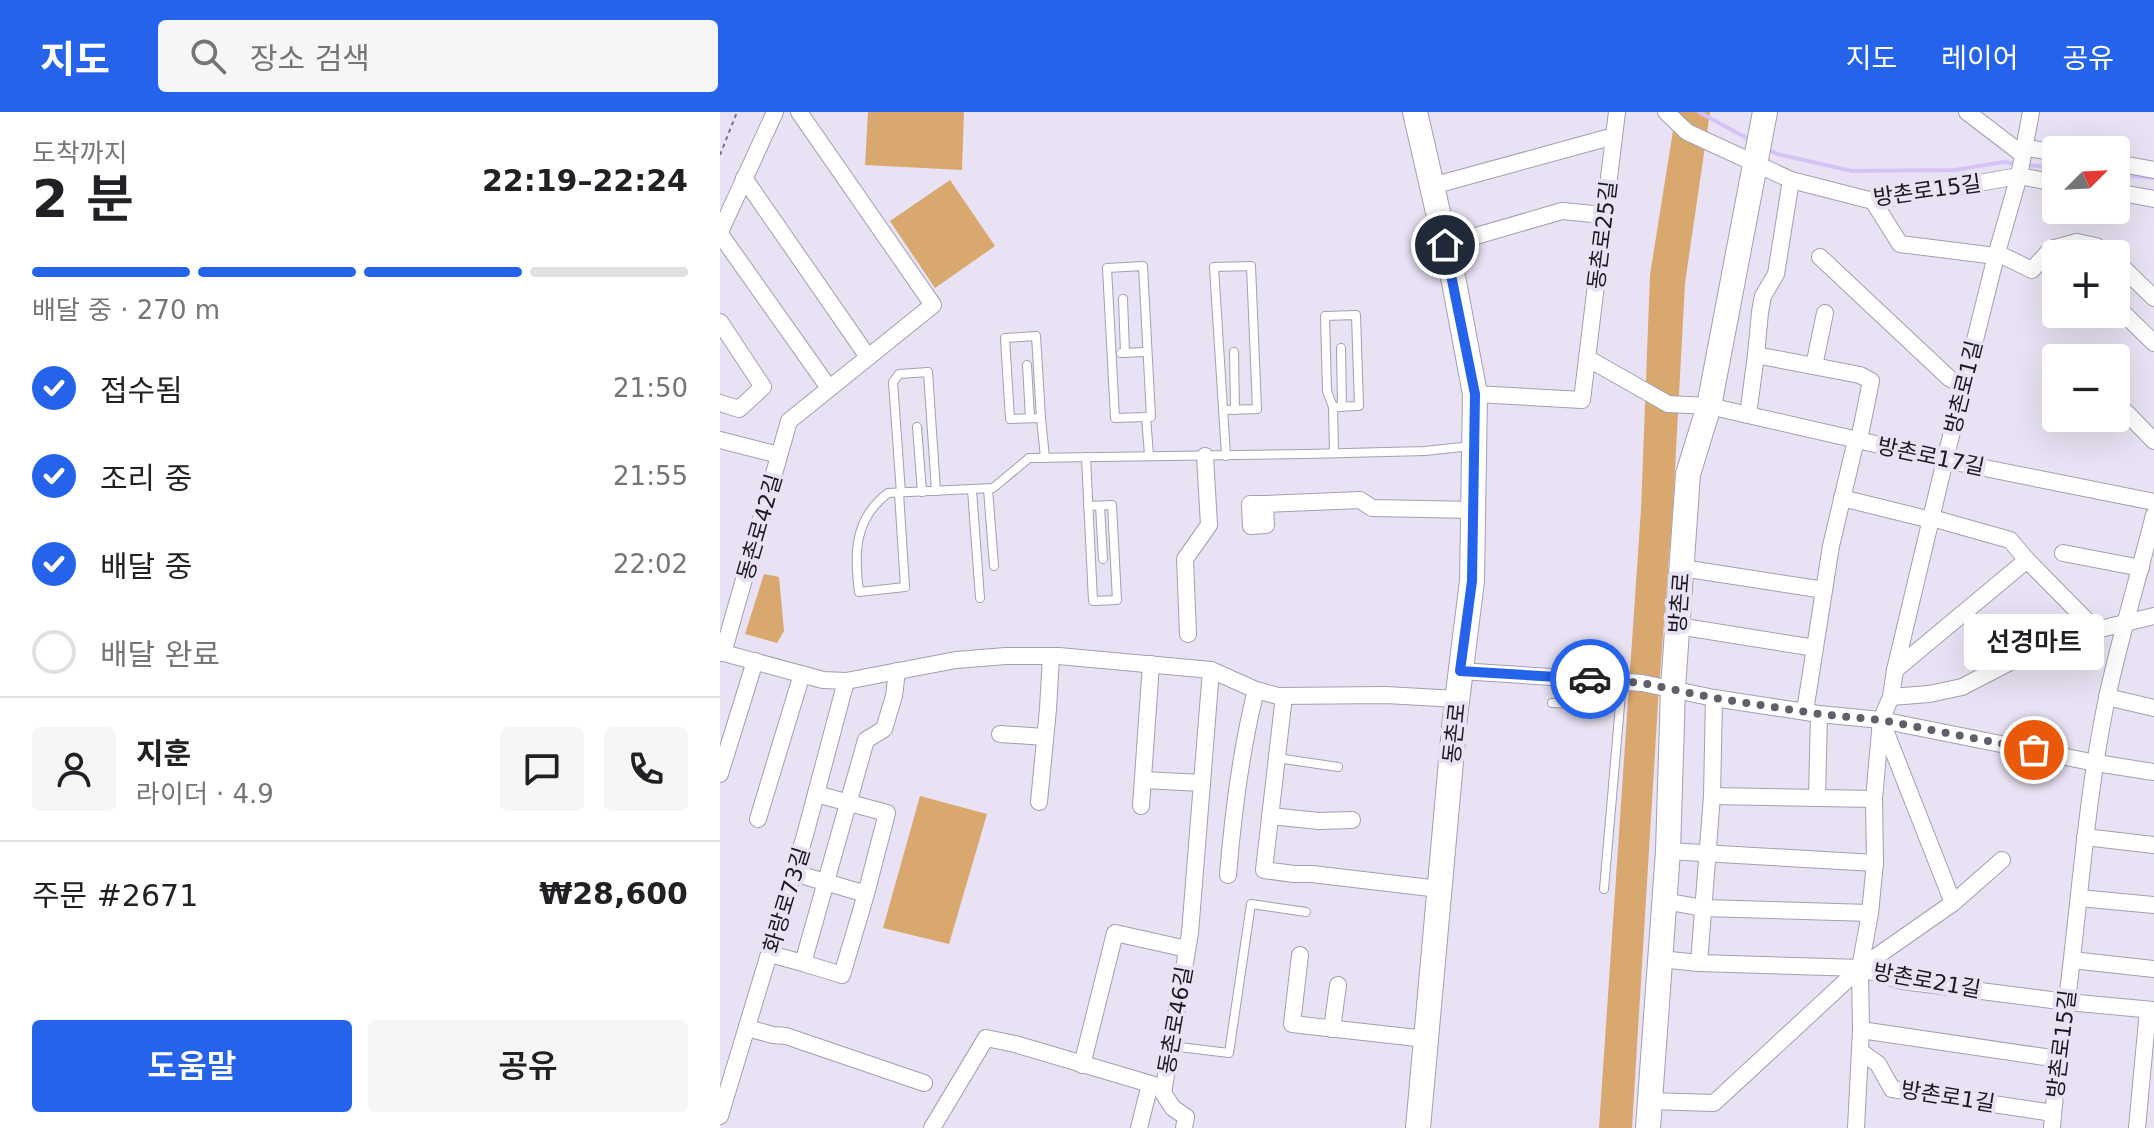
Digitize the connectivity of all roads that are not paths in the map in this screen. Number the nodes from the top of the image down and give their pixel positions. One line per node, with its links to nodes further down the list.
1 (775, 112): 18 (street)
2 (799, 112): 44 (street, 동촌로42길)
3 (1415, 112): 21 (main road, 동촌로)
4 (1617, 112): 11 (street, 동촌로25길)
5 (1666, 112): 10 (street, 방촌로15길)
6 (1691, 112): 10 (street)
7 (1765, 112): 14 (main road, 방촌로)
8 (1967, 112): 12 (street)
9 (2031, 112): 12 (street)
10 (1687, 132): 14 (street, 방촌로15길)
11 (1614, 136): 21 (street); 25 (street, 동촌로25길)
12 (2022, 152): 13 (street); 17 (street, 방촌로1길)
13 (2042, 153)
14 (1756, 163): 19 (street, 방촌로15길); 52 (main road, 방촌로)
15 (2130, 166): 16 (street)
16 (2154, 170)
17 (2019, 176): 20 (street, 방촌로15길); 24 (street, 방촌로15길); 28 (street, 방촌로1길)
18 (744, 178): 26 (street); 44 (street)
19 (1791, 180): 24 (street, 방촌로15길); 43 (street)
20 (2042, 180)
21 (1432, 186): 27 (main road, 동촌로)
22 (2130, 195): 23 (street)
23 (2154, 199)
24 (1873, 201): 28 (street)
25 (1604, 215): 27 (street); 45 (street, 동촌로25길)
26 (720, 233): 49 (street)
27 (1445, 245): 50 (main road, 동촌로)
28 (1996, 254): 30 (street); 48 (street, 방촌로1길)
29 (1820, 257): 48 (street)
30 (2042, 259)
31 (2130, 275): 32 (street)
32 (2154, 298)
33 (1123, 299): 42 (lane)
34 (1825, 313): 47 (street)
35 (2130, 320): 37 (street)
36 (720, 322): 51 (street)
37 (2154, 343)
38 (1341, 348): 53 (lane)
39 (1147, 352): 41 (lane); 42 (lane); 57 (lane)
40 (1234, 352): 54 (lane)
41 (1112, 353): 42 (lane); 57 (lane)
42 (1125, 353)
43 (1756, 355): 47 (street); 55 (street)
44 (868, 357): 49 (street, 동촌로42길)
45 (1587, 358): 50 (street, 동촌로25길); 52 (street)
46 (1027, 365): 58 (lane)
47 (1814, 366): 62 (street)
48 (1964, 386): 72 (street, 방촌로1길)
49 (829, 388): 66 (street, 동촌로42길)
50 (1475, 394): 64 (main road, 동촌로)
51 (720, 403)
52 (1709, 406): 55 (street, 방촌로17길); 90 (main road, 방촌로)
53 (1337, 407): 53 (lane); 65 (lane)
54 (1230, 410): 54 (lane); 69 (lane)
55 (1748, 415): 62 (street, 방촌로17길)
56 (2130, 416): 63 (street)
57 (1146, 417): 67 (lane)
58 (1030, 418): 59 (lane); 59 (lane)
59 (1041, 418): 71 (lane)
60 (917, 427): 76 (lane)
61 (720, 440): 66 (street)
62 (1858, 440): 72 (street, 방촌로17길); 78 (street)
63 (2154, 441)
64 (1475, 445): 65 (lane); 83 (main road, 동촌로)
65 (1334, 453): 69 (lane)
66 (779, 455): 100 (street, 동촌로42길)
67 (1149, 455): 68 (lane); 70 (lane)
68 (1205, 456): 69 (lane); 98 (street)
69 (1226, 456)
70 (1086, 457): 71 (lane); 81 (lane)
71 (1045, 458): 73 (lane)
72 (1945, 460): 79 (street, 방촌로17길); 85 (street, 방촌로1길)
73 (988, 489): 74 (lane); 89 (lane)
74 (972, 490): 75 (lane); 93 (lane)
75 (936, 491): 76 (lane); 77 (lane)
76 (922, 492): 77 (lane)
77 (900, 493): 77 (lane)
78 (1842, 498): 85 (street); 92 (street)
79 (2154, 502)
80 (1265, 504): 83 (street)
81 (1088, 506): 82 (lane); 82 (lane)
82 (1100, 506): 87 (lane)
83 (1474, 510): 107 (main road, 동촌로)
84 (2154, 515): 91 (street, 방촌로15길)
85 (1931, 519): 88 (street); 105 (street, 방촌로1길)
86 (2063, 553): 91 (street)
87 (1103, 559)
88 (2027, 560): 97 (street); 105 (street)
89 (994, 566)
90 (1682, 568): 92 (street); 96 (main road, 방촌로)
91 (2141, 568): 95 (street, 방촌로15길)
92 (1824, 590): 99 (street)
93 (980, 598)
94 (2154, 616): 95 (street)
95 (2126, 622): 97 (street); 115 (street, 방촌로15길)
96 (1678, 626): 99 (street); 111 (main road, 방촌로)
97 (2096, 630): 114 (street)
98 (1188, 634)
99 (1815, 648): 120 (street)
100 (722, 652): 102 (street, 동촌로42길)
101 (1051, 656): 103 (street, 동촌로42길); 106 (street, 동촌로42길); 123 (street)
102 (755, 661): 108 (street, 동촌로42길); 124 (street)
103 (1151, 664): 104 (street, 동촌로42길); 130 (street)
104 (1211, 670): 112 (street, 동촌로42길); 131 (street)
105 (1895, 670): 114 (street, 방촌로1길)
106 (897, 671): 109 (street, 동촌로42길); 136 (street)
107 (1460, 671): 110 (street); 117 (main road, 동촌로)
108 (802, 674): 109 (street, 동촌로42길); 140 (street)
109 (846, 681): 132 (street, 화랑로73길)
110 (1614, 681): 111 (street); 118 (lane); 152 (lane)
111 (1673, 688): 116 (street); 144 (main road, 방촌로)
112 (1256, 690): 113 (street, 동촌로42길); 149 (street)
113 (1284, 696): 117 (street, 동촌로42길); 125 (street)
114 (1891, 697): 121 (street, 방촌로1길)
115 (2107, 697): 119 (street); 126 (street, 방촌로15길)
116 (1714, 698): 120 (street); 133 (street)
117 (1457, 699): 151 (main road, 동촌로)
118 (1552, 703)
119 (2154, 708)
120 (1812, 712): 121 (street); 134 (street)
121 (1881, 720): 126 (street); 135 (street, 방촌로1길); 156 (street)
122 (1000, 734): 123 (street)
123 (1045, 737): 137 (street)
124 (723, 756): 129 (street)
125 (1277, 758): 127 (lane); 139 (street)
126 (2096, 763): 128 (street); 142 (street, 방촌로15길)
127 (1338, 767)
128 (2154, 772)
129 (720, 774)
130 (1143, 780): 131 (street); 138 (street)
131 (1202, 783): 161 (street, 동촌로46길)
132 (816, 794): 136 (street); 148 (street, 화랑로73길)
133 (1712, 796): 134 (street); 145 (street)
134 (1817, 797): 135 (street)
135 (1874, 799): 147 (street, 방촌로1길)
136 (848, 802): 150 (street); 153 (street)
137 (1039, 802)
138 (1141, 806)
139 (1270, 816): 141 (street); 151 (street)
140 (758, 819)
141 (1352, 820)
142 (2085, 837): 143 (street); 154 (street, 방촌로15길)
143 (2154, 845)
144 (1668, 851): 145 (street); 155 (main road, 방촌로)
145 (1707, 854): 147 (street); 158 (street)
146 (2002, 860): 156 (street)
147 (1875, 863): 160 (street, 방촌로1길)
148 (794, 873): 150 (street); 162 (street, 화랑로73길)
149 (1228, 875)
150 (826, 882): 153 (street); 166 (street)
151 (1439, 889): 176 (main road, 동촌로)
152 (1604, 889)
153 (866, 894): 166 (street)
154 (2079, 898): 157 (street); 165 (street, 방촌로15길)
155 (1664, 901): 158 (street); 164 (main road, 방촌로)
156 (1953, 903): 168 (street)
157 (2154, 905)
158 (1703, 908): 160 (street); 167 (street)
159 (1306, 912): 177 (lane)
160 (1870, 913): 168 (street, 방촌로1길)
161 (1187, 949): 177 (street, 동촌로46길); 180 (street)
162 (770, 954): 166 (street); 173 (street, 화랑로73길)
163 (1300, 955): 174 (street)
164 (1660, 959): 167 (street, 방촌로21길); 183 (main road, 방촌로)
165 (2072, 960): 169 (street, 방촌로15길); 171 (street, 방촌로15길)
166 (803, 963)
167 (1699, 963): 168 (street, 방촌로21길)
168 (1860, 968): 171 (street, 방촌로21길); 175 (street, 방촌로1길); 183 (street)
169 (2154, 969)
170 (1338, 985): 174 (street)
171 (2067, 1002): 172 (street, 방촌로21길); 179 (street, 방촌로15길)
172 (2151, 1010): 194 (street)
173 (747, 1028): 181 (street); 184 (street, 화랑로73길)
174 (1332, 1029): 176 (street)
175 (1861, 1030): 178 (street, 방촌로1길); 179 (street)
176 (1426, 1039): 191 (main road, 동촌로)
177 (1171, 1046): 182 (street, 동촌로46길)
178 (1860, 1051): 185 (street, 방촌로1길); 193 (street, 방촌로1길)
179 (2058, 1059): 185 (street, 방촌로15길)
180 (1082, 1065): 182 (street); 188 (street)
181 (924, 1083)
182 (1157, 1086): 189 (street); 190 (street, 동촌로46길)
183 (1650, 1101): 192 (main road, 방촌로)
184 (721, 1108)
185 (2052, 1120)
186 (720, 1123): 187 (street)
187 (733, 1128)
188 (932, 1128)
189 (1139, 1128)
190 (1184, 1128)
191 (1418, 1128)
192 (1648, 1128)
193 (1856, 1128)
194 (2137, 1128)

